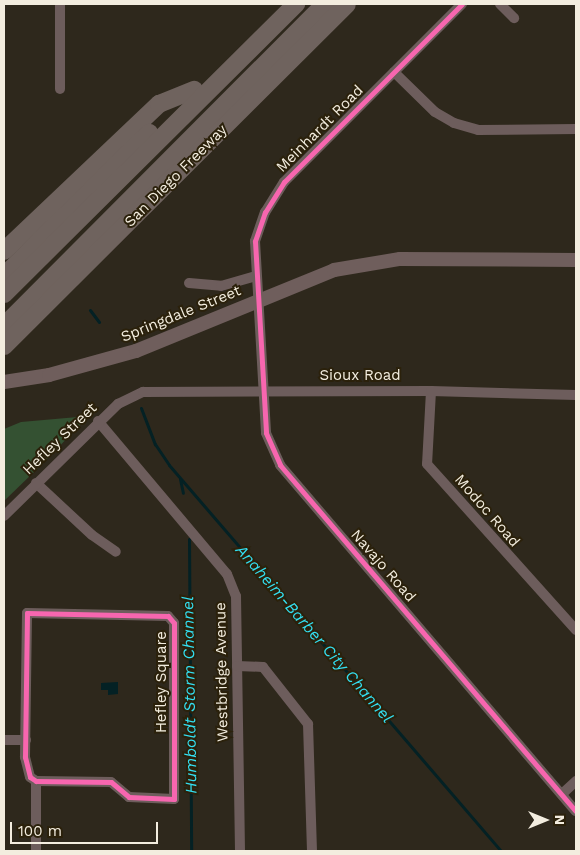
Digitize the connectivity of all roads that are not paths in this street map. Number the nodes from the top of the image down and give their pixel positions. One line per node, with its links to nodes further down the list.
1 (60, 4): 10 (street)
2 (278, 4): 11 (highway)
3 (296, 4): 20 (highway)
4 (325, 4): 22 (highway)
5 (347, 4): 23 (highway, San Diego Freeway)
6 (462, 4): 9 (street, Meinhardt Road)
7 (500, 4): 8 (street)
8 (514, 18)
9 (394, 72): 12 (street); 18 (street, Meinhardt Road)
10 (60, 89)
11 (194, 90): 13 (highway); 17 (highway)
12 (576, 129)
13 (26, 228): 14 (highway); 15 (highway)
14 (4, 246)
15 (4, 251)
16 (576, 260): 21 (main road, Springdale Street)
17 (4, 276)
18 (256, 276): 19 (street); 21 (street, Meinhardt Road)
19 (189, 283)
20 (4, 294)
21 (260, 300): 24 (main road, Springdale Street); 27 (street, Navajo Road)
22 (4, 326)
23 (4, 346)
24 (5, 382)
25 (430, 391): 27 (street, Sioux Road); 28 (street, Sioux Road); 33 (street, Modoc Road)
26 (143, 392): 27 (street, Sioux Road); 29 (street, Hefley Street)
27 (262, 392): 39 (street, Navajo Road)
28 (576, 395)
29 (98, 421): 30 (street, Hefley Street); 34 (street, Westbridge Avenue)
30 (36, 483): 31 (street, Hefley Street); 32 (street)
31 (4, 516)
32 (116, 552)
33 (575, 631)
34 (237, 666): 42 (street, Westbridge Avenue); 43 (street)
35 (4, 740): 36 (street)
36 (26, 740): 37 (street, Hefley Square); 37 (street, Hefley Square)
37 (36, 781): 41 (street, Hefley Square)
38 (576, 781): 39 (street)
39 (562, 794): 40 (street, Navajo Road)
40 (576, 811)
41 (36, 851)
42 (240, 851)
43 (312, 851)

